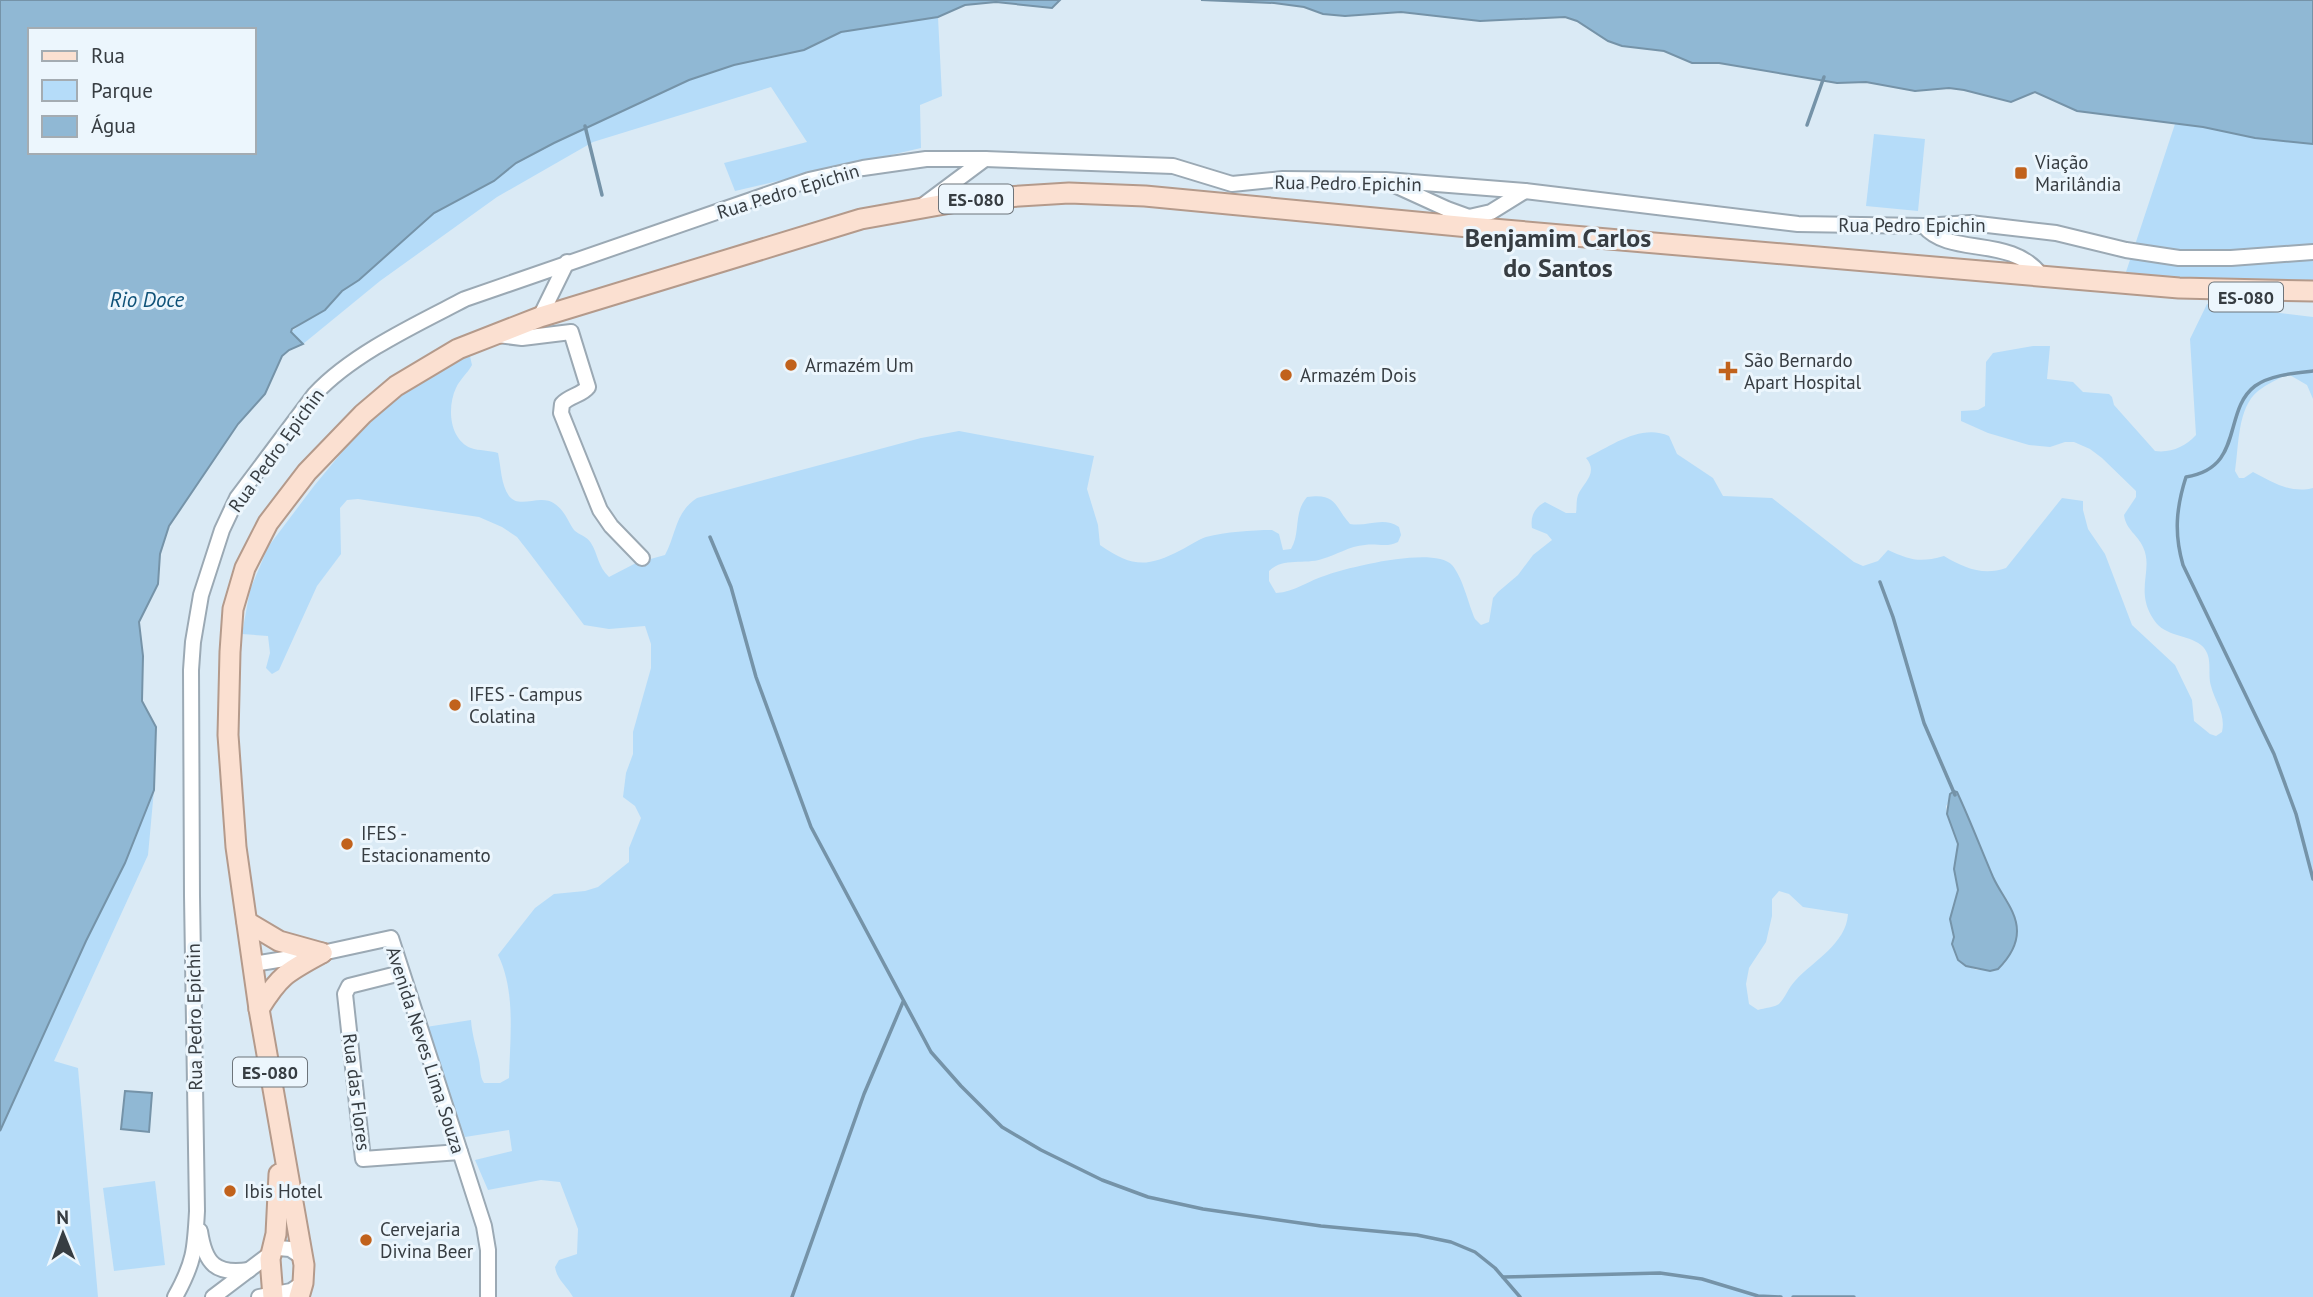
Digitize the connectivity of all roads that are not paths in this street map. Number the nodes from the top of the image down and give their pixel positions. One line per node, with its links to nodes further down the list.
1 (985, 159): 2 (street, Rua Pedro Epichin); 4 (street); 8 (street, Rua Pedro Epichin)
2 (1386, 180): 3 (street, Rua Pedro Epichin); 5 (street)
3 (1525, 191): 5 (street); 6 (street, Rua Pedro Epichin)
4 (922, 206): 5 (main road, ES-080); 13 (main road, ES-080)
5 (1469, 222): 9 (main road, ES-080)
6 (1924, 226): 7 (street, Rua Pedro Epichin); 9 (street)
7 (2313, 252)
8 (567, 262): 13 (street); 23 (street, Rua Pedro Epichin)
9 (2041, 275): 10 (main road, ES-080)
10 (2179, 288): 11 (main road, ES-080); 12 (main road, ES-080)
11 (2313, 291)
12 (2313, 304)
13 (540, 317): 14 (main road, ES-080)
14 (494, 334): 15 (street); 16 (main road, ES-080)
15 (642, 558)
16 (247, 922): 17 (main road); 18 (main road, ES-080)
17 (322, 953): 18 (street, Avenida Neves Lima Souza); 19 (street, Avenida Neves Lima Souza); 20 (main road)
18 (253, 964): 20 (main road, ES-080)
19 (401, 973): 22 (street, Avenida Neves Lima Souza); 22 (street, Rua das Flores)
20 (259, 1009): 21 (main road, ES-080)
21 (281, 1135): 24 (main road, ES-080); 25 (main road, ES-080)
22 (460, 1152): 31 (street, Avenida Neves Lima Souza)
23 (197, 1212): 26 (street, Rua Pedro Epichin); 29 (street, Rua Pedro Epichin)
24 (271, 1254): 25 (street); 26 (street); 28 (main road, ES-080)
25 (302, 1257): 27 (main road, ES-080)
26 (251, 1269): 30 (street)
27 (301, 1290): 28 (street)
28 (268, 1295)
29 (175, 1297)
30 (213, 1297)
31 (488, 1297)

